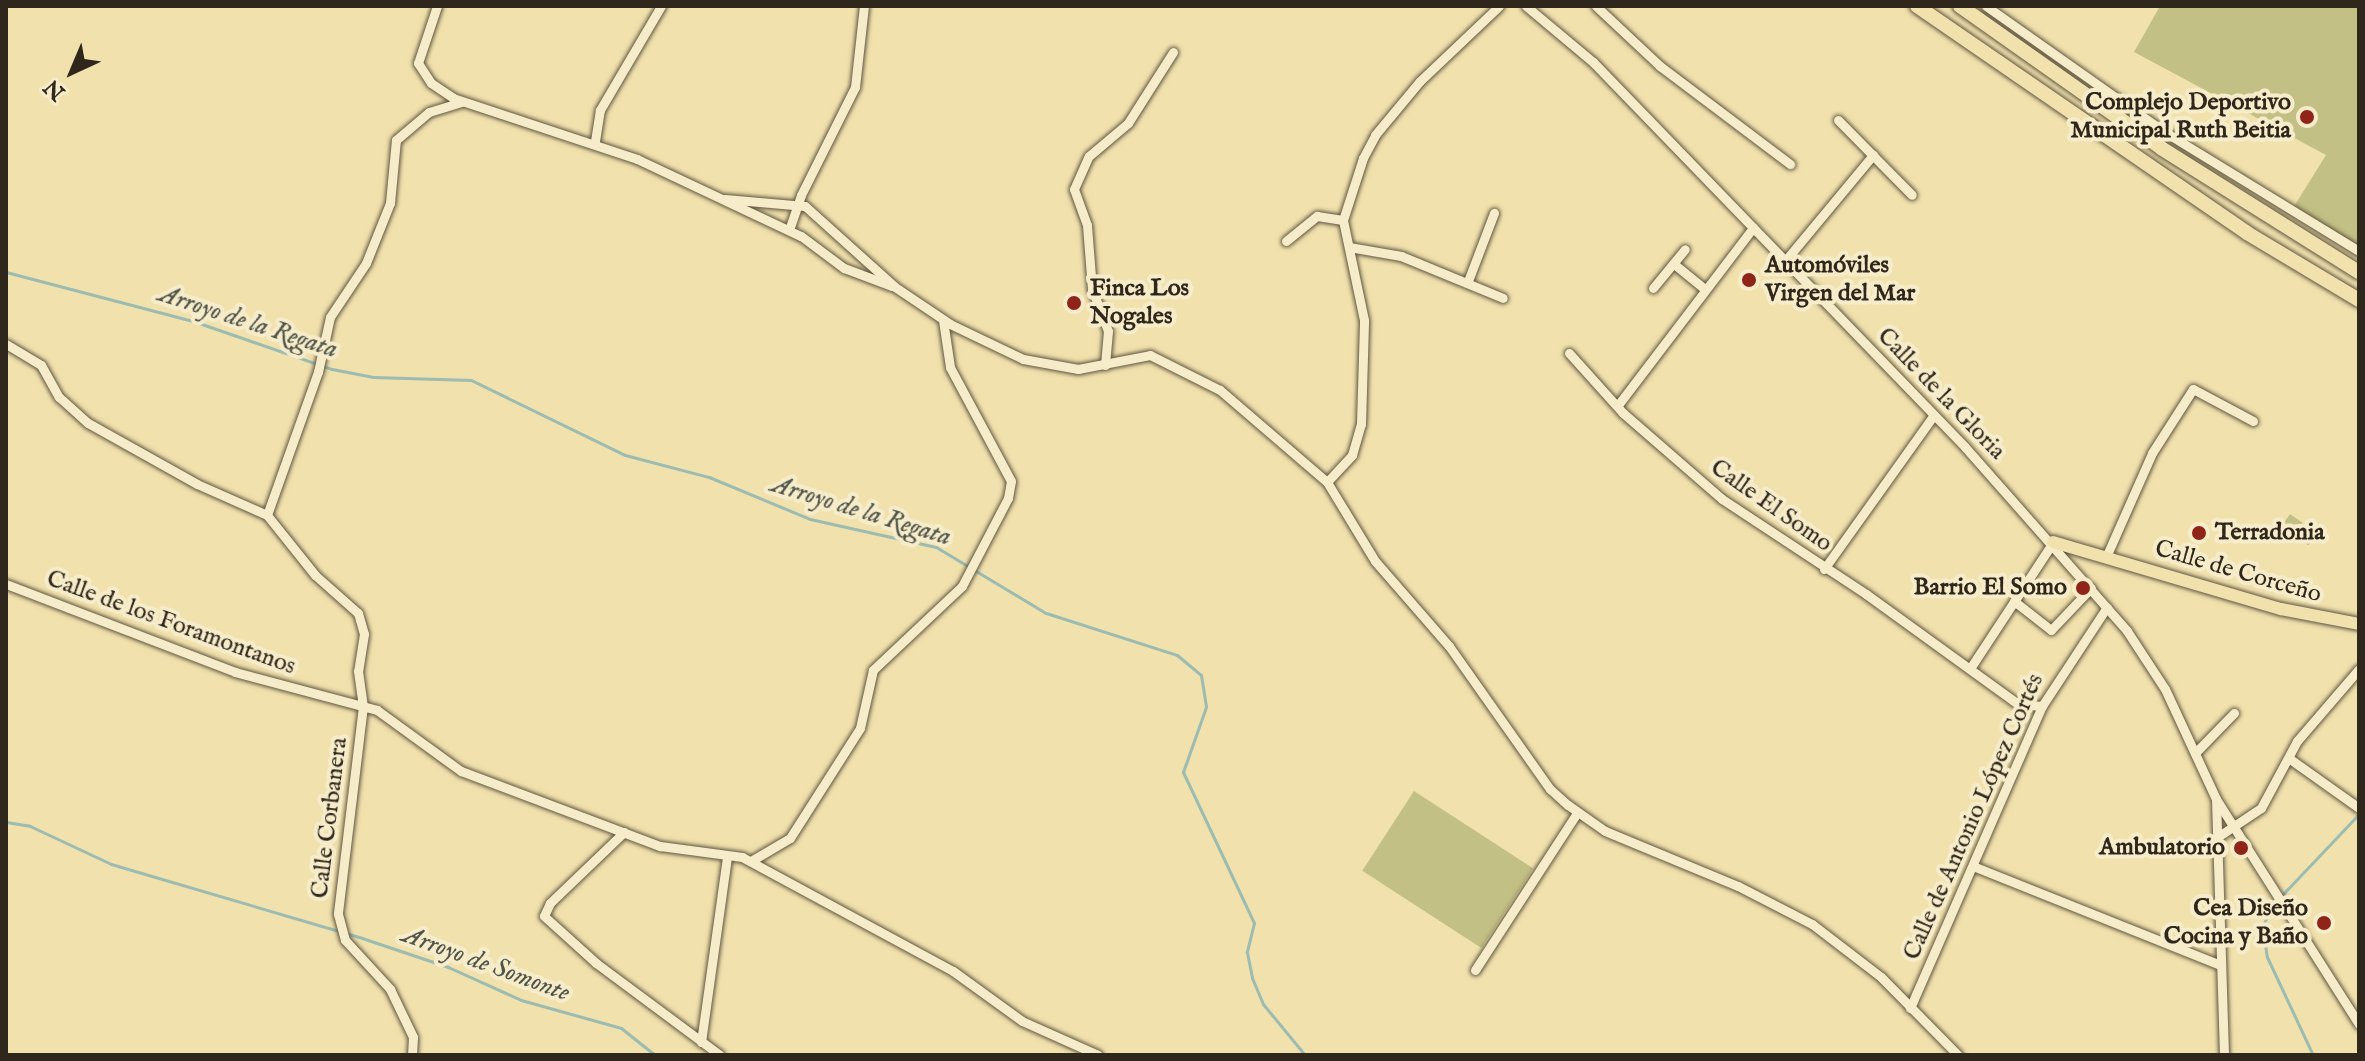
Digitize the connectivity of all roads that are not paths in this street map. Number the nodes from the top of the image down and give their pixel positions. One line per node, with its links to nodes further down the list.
1 (437, 6): 11 (street)
2 (661, 6): 13 (street)
3 (864, 6): 18 (street)
4 (1499, 6): 20 (street)
5 (1596, 6): 15 (street)
6 (1917, 6): 35 (highway)
7 (1960, 6): 29 (highway)
8 (1986, 6): 26 (street)
9 (1534, 8): 21 (street, Calle de la Gloria)
10 (1173, 52): 39 (street)
11 (461, 102): 13 (street); 44 (street)
12 (1838, 120): 14 (street)
13 (595, 141): 17 (street)
14 (1873, 155): 16 (street); 27 (street)
15 (1790, 164)
16 (1912, 195)
17 (725, 199): 18 (street); 22 (street)
18 (798, 204): 22 (street); 31 (street)
19 (1494, 213): 30 (street)
20 (1343, 220): 23 (street); 24 (street)
21 (1753, 228): 27 (street, Calle de la Gloria); 33 (street)
22 (789, 230): 31 (street)
23 (1286, 241)
24 (1349, 247): 30 (street); 43 (street)
25 (1685, 249): 28 (street)
26 (2359, 251)
27 (1785, 261): 41 (street, Calle de la Gloria)
28 (1674, 264): 32 (street); 33 (street)
29 (2359, 272)
30 (1468, 281): 34 (street)
31 (895, 287): 36 (street)
32 (1653, 288)
33 (1705, 289): 40 (street)
34 (1503, 298)
35 (2359, 300)
36 (943, 320): 39 (street); 69 (street)
37 (6, 344): 44 (street)
38 (1569, 353): 40 (street, Calle El Somo)
39 (1105, 365): 43 (street)
40 (1618, 405): 49 (street, Calle El Somo)
41 (1934, 415): 45 (street, Calle de la Gloria); 49 (street)
42 (2253, 421): 48 (street)
43 (1327, 482): 64 (street)
44 (267, 515): 57 (street, Calle Corbanera)
45 (2053, 542): 46 (main road, Calle de Corceño); 47 (street, Calle de la Gloria); 52 (street)
46 (2082, 552): 47 (main road, Calle de Corceño); 48 (main road, Calle de Corceño)
47 (2064, 555): 51 (street)
48 (2106, 557): 54 (main road, Calle de Corceño)
49 (1824, 569): 55 (street, Calle El Somo)
50 (6, 584): 57 (street, Calle de los Foramontanos)
51 (2091, 588): 52 (street); 53 (street)
52 (2014, 601): 55 (street)
53 (2107, 607): 58 (street, Calle de Antonio López Cortés); 60 (street)
54 (2359, 627)
55 (1971, 667): 58 (street, Calle El Somo)
56 (2359, 669): 61 (street)
57 (363, 706): 66 (street, Calle de los Foramontanos); 76 (street, Calle Corbanera)
58 (2042, 706): 70 (street, Calle de Antonio López Cortés)
59 (2234, 713): 60 (street)
60 (2195, 753): 62 (street)
61 (2290, 759): 63 (street); 65 (street)
62 (2216, 799): 65 (street); 67 (street)
63 (2357, 807)
64 (1577, 813): 72 (street); 73 (street)
65 (2234, 828): 67 (street); 74 (street)
66 (624, 832): 68 (street, Calle de los Foramontanos); 75 (street)
67 (2216, 838): 71 (street)
68 (727, 857): 69 (street, Calle de los Foramontanos); 75 (street)
69 (751, 861): 78 (street, Calle de los Foramontanos)
70 (1973, 866): 71 (street); 73 (street, Calle de Antonio López Cortés)
71 (2220, 965): 80 (street)
72 (1475, 970)
73 (1910, 1008): 79 (street)
74 (2359, 1024)
75 (701, 1042): 77 (street)
76 (412, 1055)
77 (720, 1055)
78 (1098, 1055)
79 (1958, 1055)
80 (2224, 1055)

